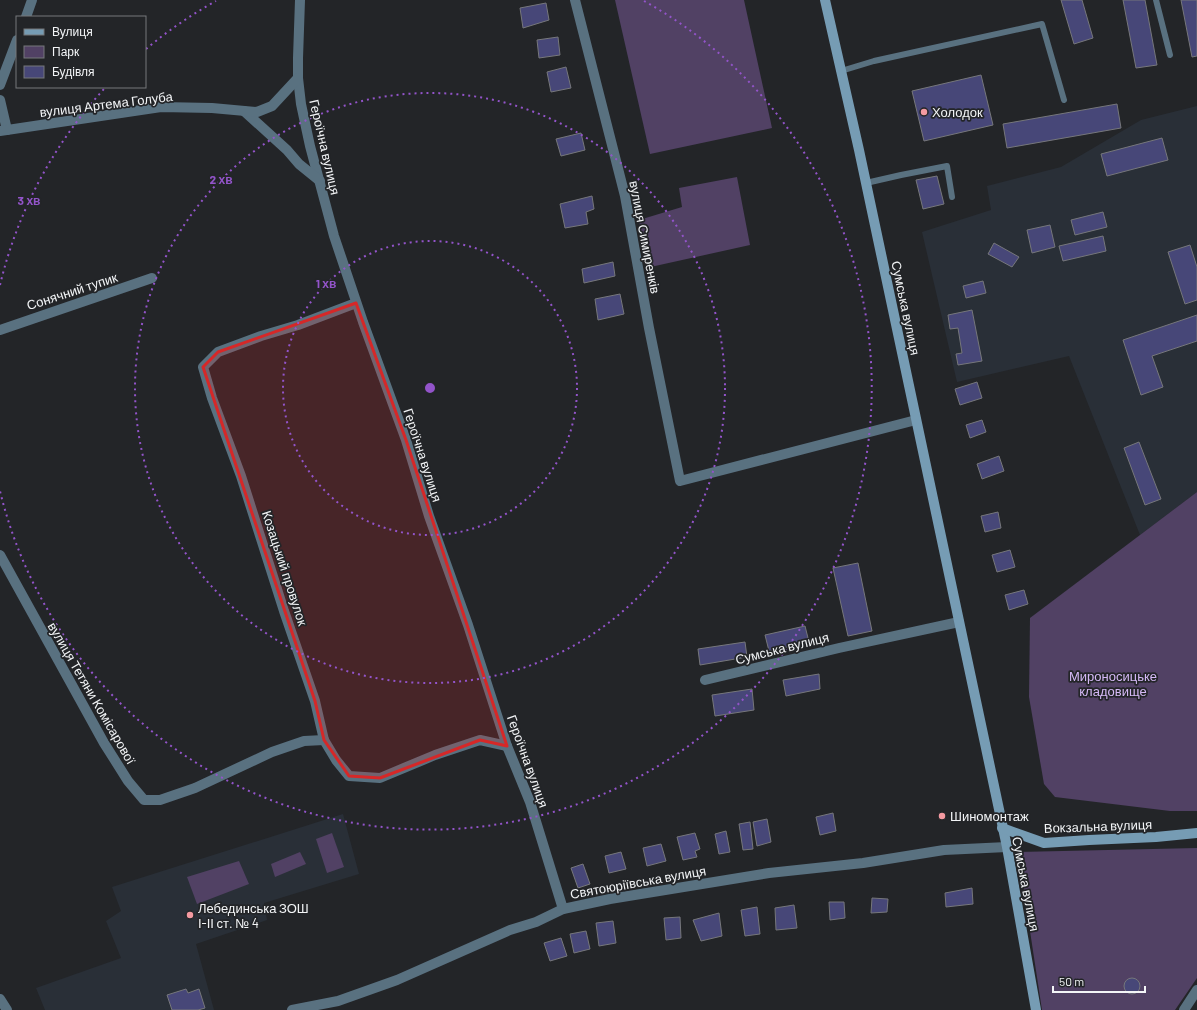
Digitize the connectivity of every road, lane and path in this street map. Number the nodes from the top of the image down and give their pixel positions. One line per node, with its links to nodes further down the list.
1 (32, 0): 6 (street)
2 (300, 0): 10 (street, Героїчна вулиця)
3 (575, 0): 22 (street, вулиця Симиренків)
4 (825, 0): 9 (main road, Сумська вулиця)
5 (1156, 0): 8 (lane)
6 (26, 16)
7 (16, 43): 11 (street)
8 (1170, 55)
9 (841, 71): 13 (lane); 17 (main road, Сумська вулиця)
10 (298, 78): 14 (street, вулиця Артема Голуба); 16 (street, Героїчна вулиця)
11 (0, 85)
12 (0, 100): 15 (street)
13 (1064, 100)
14 (244, 111): 15 (street, вулиця Артема Голуба); 16 (street)
15 (3, 130)
16 (320, 181): 20 (street, Героїчна вулиця)
17 (866, 182): 18 (lane); 22 (main road, Сумська вулиця)
18 (952, 197)
19 (152, 278): 21 (street, Сонячний тупик)
20 (356, 303): 26 (street, Козацький провулок); 27 (street, Героїчна вулиця)
21 (0, 330)
22 (916, 420): 24 (main road, Сумська вулиця)
23 (0, 555): 26 (street, вулиця Тетяни Комісарової)
24 (959, 622): 25 (street, Сумська вулиця); 28 (main road, Сумська вулиця)
25 (705, 680)
26 (324, 740): 27 (street, Козацький провулок)
27 (507, 746): 31 (street, Героїчна вулиця)
28 (1002, 828): 29 (main road, Вокзальна вулиця); 30 (main road, Сумська вулиця)
29 (1197, 833)
30 (1007, 847): 31 (street, Святоюріївська вулиця); 37 (main road, Сумська вулиця)
31 (563, 909): 34 (street, Святоюріївська вулиця)
32 (1197, 990): 38 (street)
33 (0, 999): 35 (street)
34 (313, 1008): 36 (street, Святоюріївська вулиця)
35 (8, 1010)
36 (292, 1010)
37 (1036, 1010)
38 (1184, 1010)

